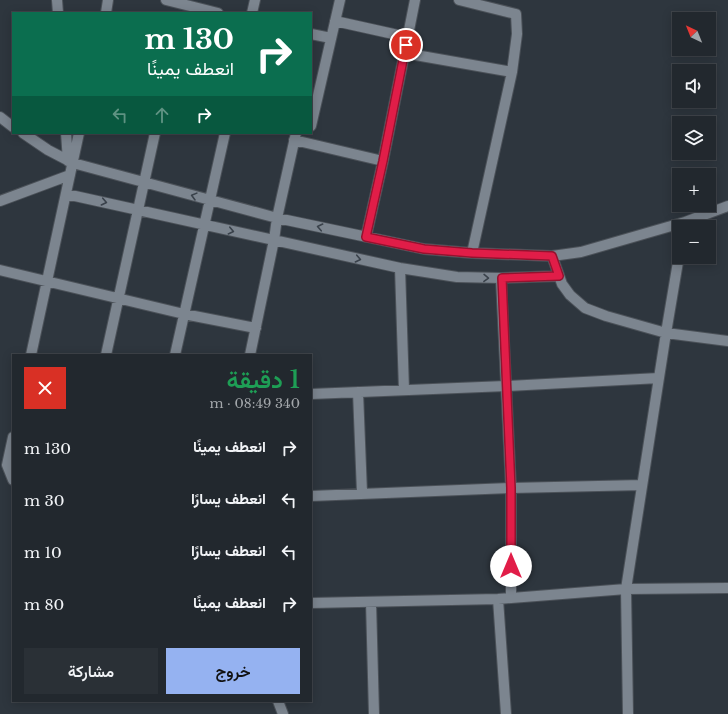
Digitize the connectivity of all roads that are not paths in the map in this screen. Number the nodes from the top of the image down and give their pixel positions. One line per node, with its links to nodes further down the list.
1 (57, 0): 9 (street)
2 (108, 0): 10 (street)
3 (166, 0): 8 (street)
4 (255, 0): 12 (street)
5 (340, 0): 13 (street)
6 (415, 0): 15 (street)
7 (460, 0): 18 (street)
8 (184, 6): 11 (street)
9 (58, 12)
10 (106, 12)
11 (213, 12)
12 (252, 12)
13 (336, 21): 15 (street); 16 (street)
14 (312, 34): 16 (street)
15 (407, 37): 17 (street)
16 (331, 38): 20 (street)
17 (404, 53): 18 (street); 29 (street)
18 (512, 72): 44 (street)
19 (0, 117): 21 (street)
20 (312, 120)
21 (12, 126)
22 (24, 134): 30 (street)
23 (66, 134): 30 (street)
24 (79, 134): 30 (street)
25 (155, 134): 32 (street)
26 (225, 134): 34 (street)
27 (295, 136): 28 (street); 38 (street)
28 (309, 138): 29 (street)
29 (383, 161): 42 (street)
30 (71, 162): 31 (street); 32 (street)
31 (70, 175): 33 (street); 35 (street)
32 (144, 182): 34 (street, one-way to 32); 37 (street)
33 (66, 194): 37 (street, one-way to 37); 51 (street)
34 (210, 200): 38 (street); 40 (street)
35 (0, 201)
36 (728, 206): 39 (street)
37 (138, 210): 40 (street); 52 (street)
38 (276, 218): 42 (street, one-way to 38); 43 (street)
39 (694, 220)
40 (205, 225): 43 (street, one-way to 43); 53 (street)
41 (672, 227): 45 (street)
42 (366, 237): 44 (street)
43 (274, 240): 47 (street, one-way to 47); 54 (street)
44 (472, 253): 45 (street)
45 (552, 256): 49 (street)
46 (678, 264): 55 (street)
47 (400, 268): 50 (street, one-way to 50); 63 (street)
48 (0, 270): 51 (street)
49 (559, 276): 50 (street); 55 (street)
50 (502, 278): 62 (street)
51 (47, 281): 52 (street); 57 (street)
52 (119, 298): 53 (street); 58 (street)
53 (184, 314): 54 (street); 59 (street)
54 (256, 328): 60 (street)
55 (666, 333): 56 (street); 61 (street)
56 (728, 341)
57 (31, 354)
58 (106, 354)
59 (175, 354)
60 (250, 354)
61 (659, 378): 62 (street); 68 (street)
62 (506, 386): 63 (street); 69 (street)
63 (404, 390): 64 (street)
64 (358, 392): 65 (street); 70 (street)
65 (312, 394)
66 (12, 447): 67 (street)
67 (10, 466)
68 (642, 485): 69 (street); 73 (street)
69 (511, 488): 70 (street); 74 (street)
70 (362, 494): 71 (street)
71 (312, 496)
72 (728, 588): 73 (street)
73 (626, 589): 74 (street); 82 (street)
74 (511, 598): 75 (street)
75 (498, 599): 76 (street); 81 (street)
76 (371, 602): 77 (street); 80 (street)
77 (312, 603)
78 (278, 702): 79 (street)
79 (283, 714)
80 (374, 714)
81 (506, 714)
82 (628, 714)

